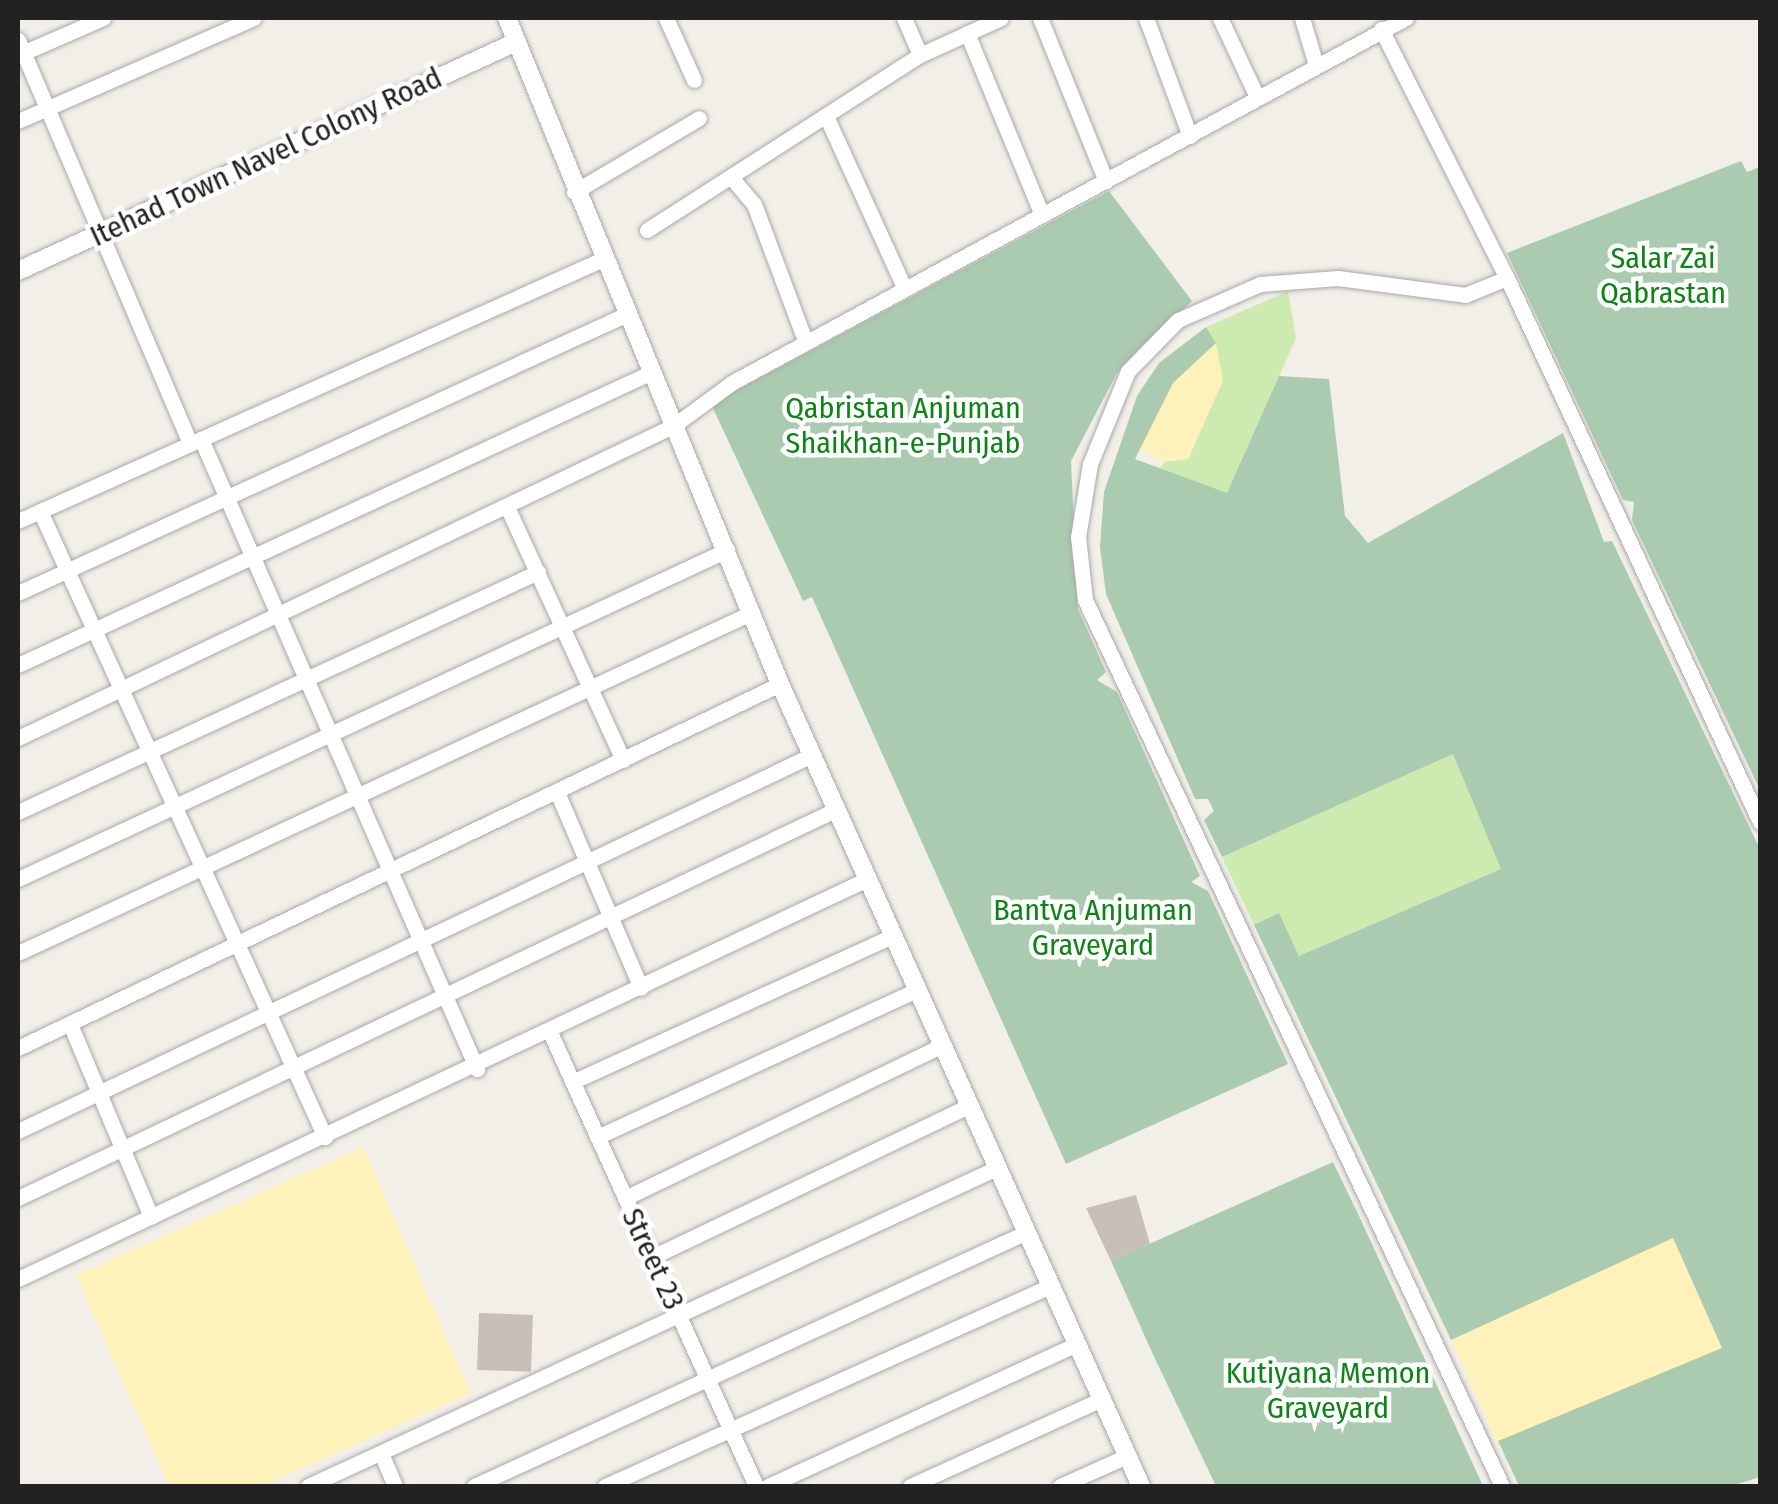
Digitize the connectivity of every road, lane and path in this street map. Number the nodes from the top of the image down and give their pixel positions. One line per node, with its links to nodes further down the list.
1 (103, 18): 15 (street)
2 (254, 18): 20 (street)
3 (666, 18): 18 (street)
4 (904, 18): 16 (street)
5 (1001, 18): 13 (street)
6 (1040, 18): 26 (street)
7 (1146, 18): 24 (street)
8 (1220, 18): 19 (street)
9 (1302, 18): 17 (street)
10 (1406, 18): 12 (street)
11 (511, 19): 14 (street)
12 (1382, 29): 17 (street); 33 (street)
13 (968, 33): 16 (street); 28 (street)
14 (514, 43): 27 (street); 30 (street, Itehad Town Navel Colony Road)
15 (19, 49): 20 (street)
16 (920, 55): 21 (street)
17 (1316, 62): 19 (street)
18 (694, 80)
19 (1256, 97): 24 (street)
20 (46, 108): 23 (street); 30 (street)
21 (826, 116): 25 (street); 34 (street)
22 (698, 118): 27 (street)
23 (18, 121)
24 (1190, 136): 26 (street)
25 (731, 177): 29 (street); 36 (street)
26 (1106, 181): 28 (street)
27 (574, 192): 31 (street)
28 (1042, 215): 34 (street)
29 (647, 230)
30 (98, 233): 32 (street, Itehad Town Navel Colony Road); 39 (street)
31 (601, 260): 35 (street); 39 (street)
32 (18, 270)
33 (1506, 278): 68 (street); 120 (street)
34 (906, 290): 36 (street)
35 (625, 315): 37 (street); 40 (street)
36 (806, 342): 38 (street)
37 (650, 373): 38 (street); 45 (street)
38 (673, 426): 42 (street); 44 (street)
39 (195, 442): 40 (street); 41 (street)
40 (229, 503): 45 (street); 46 (street)
41 (40, 511): 43 (street); 46 (street)
42 (509, 511): 47 (street); 50 (street)
43 (18, 521)
44 (727, 550): 49 (street); 51 (street)
45 (252, 558): 50 (street); 52 (street)
46 (67, 570): 48 (street); 52 (street)
47 (538, 572): 51 (street); 54 (street)
48 (18, 593)
49 (751, 613): 55 (street); 56 (street)
50 (278, 614): 54 (street); 57 (street)
51 (563, 626): 56 (street); 58 (street)
52 (96, 630): 53 (street); 57 (street)
53 (18, 665)
54 (305, 678): 58 (street); 60 (street)
55 (780, 684): 61 (street); 62 (street)
56 (589, 687): 62 (street); 64 (street)
57 (122, 688): 59 (street); 60 (street)
58 (330, 733): 64 (street); 65 (street)
59 (18, 738)
60 (149, 750): 65 (street); 67 (street)
61 (812, 755): 66 (street); 69 (street)
62 (623, 760): 63 (street)
63 (557, 792): 69 (street); 71 (street)
64 (357, 796): 70 (street); 71 (street)
65 (174, 804): 70 (street); 72 (street)
66 (836, 810): 73 (street); 74 (street)
67 (18, 812)
68 (1760, 822)
69 (588, 863): 74 (street); 76 (street)
70 (203, 869): 77 (street); 78 (street)
71 (391, 873): 76 (street); 77 (street)
72 (18, 878)
73 (865, 880): 75 (street); 79 (street)
74 (612, 920): 79 (street); 81 (street)
75 (890, 937): 80 (street); 89 (street)
76 (420, 941): 81 (street); 82 (street)
77 (238, 946): 82 (street); 83 (street)
78 (18, 953)
79 (641, 988): 84 (street)
80 (915, 991): 85 (street); 94 (street)
81 (446, 1000): 87 (street); 88 (street)
82 (269, 1013): 87 (street); 90 (street)
83 (70, 1024): 86 (street); 90 (street)
84 (550, 1030): 88 (street); 89 (street, Street 23)
85 (941, 1046): 91 (street); 98 (street)
86 (18, 1048)
87 (296, 1069): 93 (street); 95 (street)
88 (476, 1069): 93 (street)
89 (572, 1082): 94 (street, Street 23)
90 (100, 1092): 92 (street); 95 (street)
91 (968, 1106): 96 (street); 101 (street)
92 (18, 1130)
93 (326, 1137): 99 (street)
94 (597, 1138): 98 (street, Street 23)
95 (124, 1148): 97 (street); 99 (street)
96 (997, 1168): 100 (street); 104 (street)
97 (18, 1198)
98 (625, 1198): 101 (street, Street 23)
99 (151, 1217): 102 (street)
100 (1026, 1232): 103 (street); 106 (street)
101 (652, 1256): 104 (street, Street 23)
102 (18, 1279)
103 (1051, 1286): 105 (street); 108 (street)
104 (678, 1315): 106 (street, Street 23); 109 (street)
105 (1077, 1344): 107 (street); 116 (street)
106 (707, 1379): 108 (street, Street 23); 113 (street)
107 (1102, 1399): 110 (street); 117 (street)
108 (731, 1430): 114 (street); 115 (street, Street 23)
109 (381, 1453): 111 (street); 112 (street)
110 (1127, 1456): 118 (street); 119 (street)
111 (308, 1486)
112 (396, 1486)
113 (474, 1486)
114 (606, 1486)
115 (756, 1486)
116 (768, 1486)
117 (910, 1486)
118 (1060, 1486)
119 (1141, 1486)
120 (1502, 1486)

